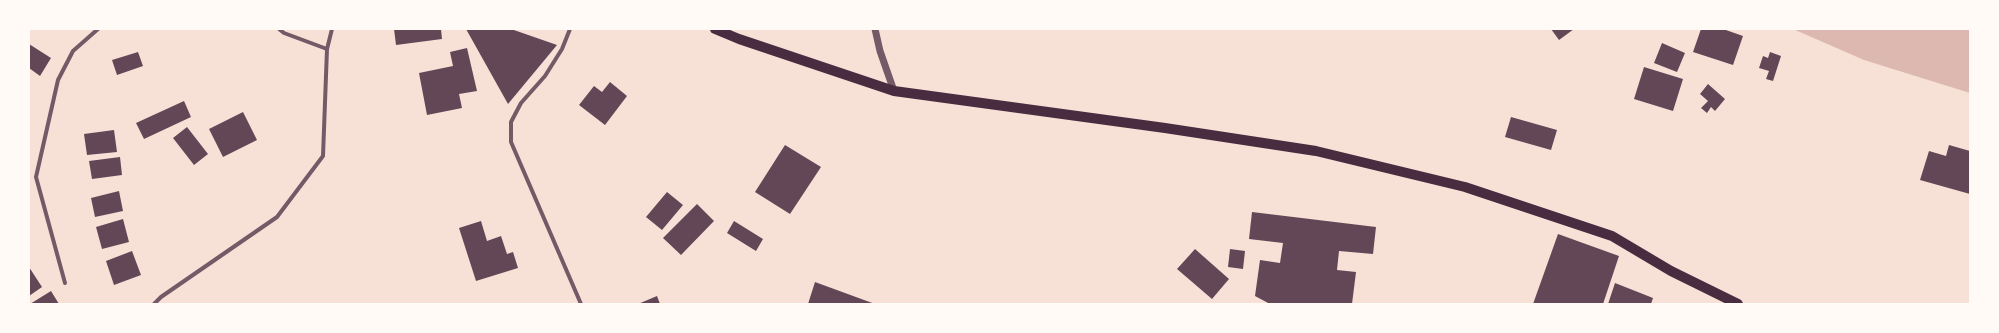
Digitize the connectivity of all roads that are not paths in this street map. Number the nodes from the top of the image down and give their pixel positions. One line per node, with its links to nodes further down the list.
1 (98, 29): 9 (street)
2 (278, 29): 7 (street)
3 (332, 29): 7 (street)
4 (570, 29): 11 (street)
5 (715, 29): 8 (main road)
6 (875, 29): 8 (street)
7 (327, 49): 10 (street)
8 (894, 91): 12 (main road)
9 (65, 284)
10 (154, 304)
11 (581, 304)
12 (1738, 304)

